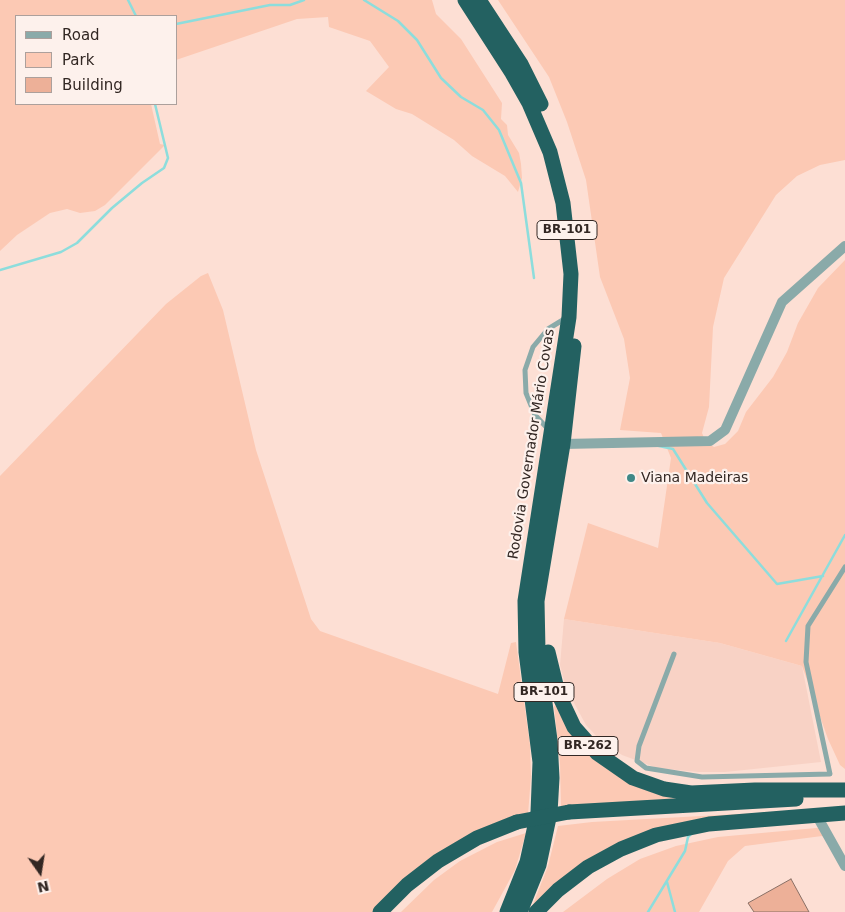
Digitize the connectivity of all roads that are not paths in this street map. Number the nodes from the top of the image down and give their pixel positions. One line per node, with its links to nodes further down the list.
1 (465, 0): 4 (highway, Rodovia Governador Mário Covas / BR-101)
2 (479, 0): 6 (highway, Rodovia Governador Mário Covas / BR-101)
3 (845, 246): 6 (street)
4 (568, 317): 5 (highway, Rodovia Governador Mário Covas / BR-101); 5 (lane)
5 (551, 433): 19 (highway, Rodovia Governador Mário Covas / BR-101)
6 (563, 444): 7 (highway, Rodovia Governador Mário Covas / BR-101)
7 (555, 486): 11 (highway, BR-262); 25 (highway, Rodovia Governador Mário Covas / BR-101)
8 (845, 567): 10 (lane)
9 (674, 654): 10 (lane)
10 (637, 761): 11 (lane)
11 (633, 778): 12 (highway, BR-262)
12 (845, 790)
13 (845, 797): 16 (highway)
14 (845, 805): 16 (highway)
15 (845, 813): 17 (highway)
16 (570, 816): 18 (highway, bridge)
17 (817, 816): 20 (street); 26 (highway)
18 (518, 826): 21 (highway); 22 (highway)
19 (530, 852): 23 (highway); 24 (highway, Rodovia Governador Mário Covas / BR-101)
20 (845, 866)
21 (380, 912)
22 (393, 912)
23 (500, 912)
24 (507, 912)
25 (520, 912)
26 (536, 912)

